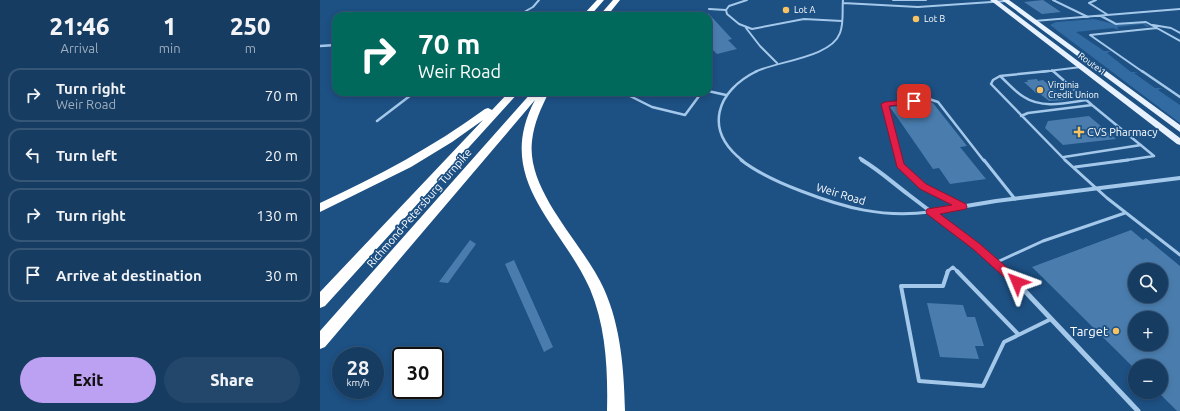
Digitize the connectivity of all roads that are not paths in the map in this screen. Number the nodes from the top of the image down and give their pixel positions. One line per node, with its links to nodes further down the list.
1 (539, 0): 15 (lane)
2 (601, 0): 16 (highway)
3 (618, 0): 17 (highway)
4 (747, 0): 14 (lane)
5 (893, 0): 6 (lane)
6 (926, 0)
7 (1005, 0): 11 (lane); 22 (main road, Route 1)
8 (1053, 0): 20 (lane)
9 (1096, 0): 18 (lane)
10 (843, 1): 11 (lane); 21 (lane, Weir Road)
11 (995, 1): 31 (main road, Route 1)
12 (709, 9): 14 (lane)
13 (1180, 9): 18 (lane)
14 (726, 10): 24 (lane)
15 (524, 12)
16 (590, 12)
17 (608, 12)
18 (1108, 15): 19 (lane)
19 (1100, 16): 20 (lane); 23 (lane)
20 (1088, 17): 22 (lane)
21 (842, 21): 24 (lane); 30 (lane, Weir Road)
22 (1034, 21): 48 (main road, Route 1)
23 (1150, 24): 25 (lane); 26 (lane)
24 (746, 28): 30 (lane)
25 (1156, 28): 27 (lane); 43 (lane)
26 (1180, 33)
27 (1180, 41)
28 (332, 45): 29 (street)
29 (320, 46)
30 (777, 63): 35 (lane, Weir Road)
31 (1081, 67): 32 (lane); 49 (main road, Route 1)
32 (1052, 70): 33 (lane); 44 (lane)
33 (1000, 76): 44 (lane); 46 (lane)
34 (712, 92): 35 (lane)
35 (726, 95): 59 (lane, Weir Road)
36 (410, 96): 47 (lane)
37 (508, 96): 58 (highway)
38 (509, 96): 63 (highway, Richmond-Petersburg Turnpike)
39 (534, 96): 66 (highway, Richmond-Petersburg Turnpike)
40 (542, 96): 67 (highway)
41 (628, 96): 42 (lane)
42 (699, 96)
43 (1180, 97)
44 (1086, 100): 45 (lane)
45 (1092, 105): 46 (lane); 50 (lane)
46 (1021, 116): 51 (lane)
47 (378, 121)
48 (1180, 129)
49 (1180, 142)
50 (1141, 145): 51 (lane); 53 (lane)
51 (1064, 157): 53 (lane)
52 (860, 158): 59 (street)
53 (1075, 167): 55 (lane)
54 (1180, 178): 55 (street, Weir Road)
55 (1096, 188): 56 (street, Weir Road); 60 (lane)
56 (1015, 199): 57 (street, Weir Road); 57 (lane)
57 (963, 207): 59 (street, Weir Road)
58 (320, 208)
59 (930, 212): 62 (street)
60 (1125, 213): 61 (lane); 62 (lane)
61 (1180, 255)
62 (995, 263): 64 (street)
63 (320, 302)
64 (1051, 319): 65 (lane); 68 (street)
65 (1018, 334): 65 (lane)
66 (320, 342)
67 (616, 411)
68 (1138, 411)

